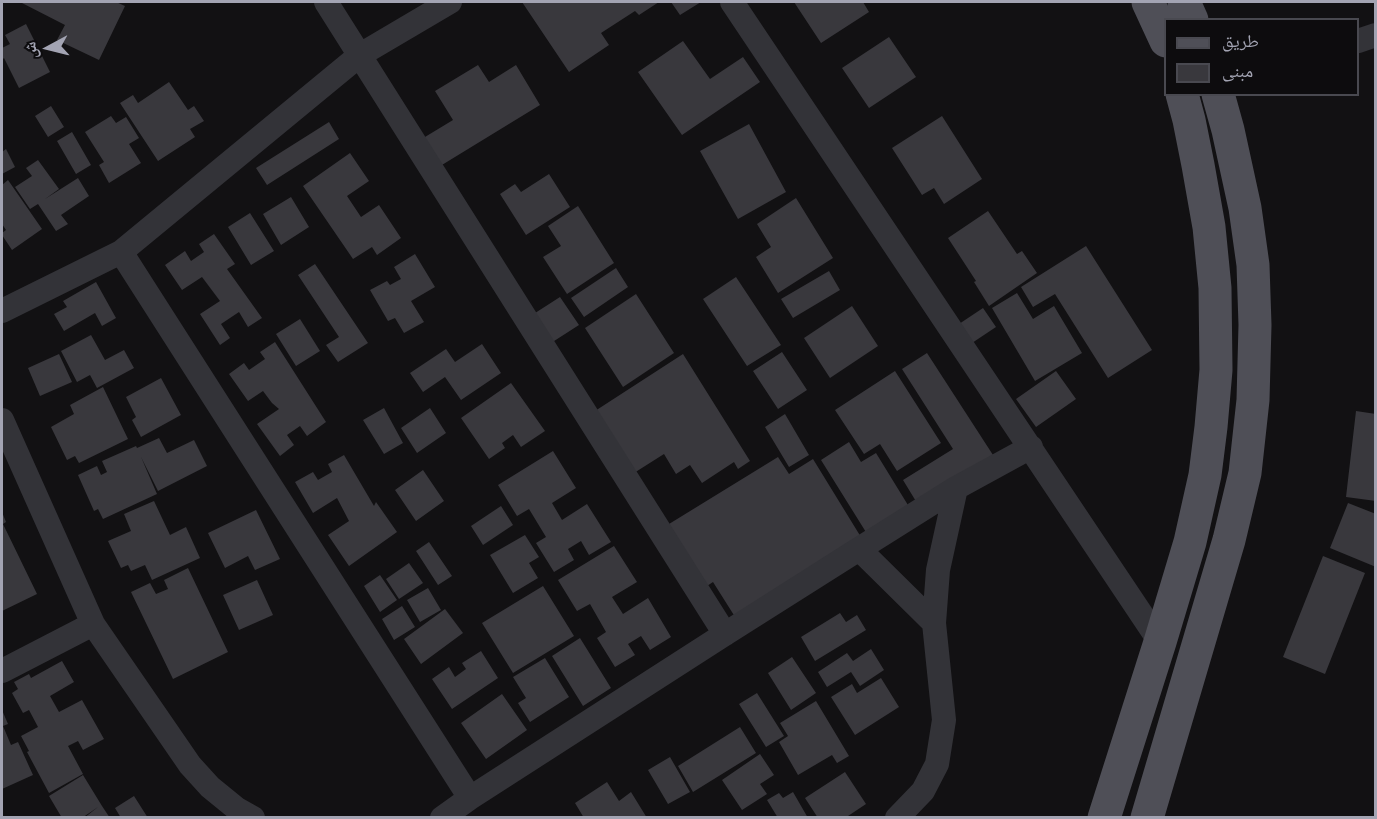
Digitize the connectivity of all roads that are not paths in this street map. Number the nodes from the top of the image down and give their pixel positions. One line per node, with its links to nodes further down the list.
1 (326, 2): 10 (street)
2 (450, 2): 10 (street)
3 (732, 2): 16 (street)
4 (1148, 2): 8 (main road)
5 (1184, 2): 6 (main road)
6 (1191, 18)
7 (1376, 35): 9 (street)
8 (1164, 38)
9 (1359, 41)
10 (360, 55): 13 (street); 21 (street)
11 (1182, 96): 22 (main road)
12 (1219, 96): 26 (main road)
13 (121, 252): 14 (street); 25 (street)
14 (2, 311)
15 (2, 420): 20 (street)
16 (1031, 447): 17 (street); 22 (street)
17 (956, 488): 18 (street); 19 (street)
18 (859, 549): 19 (street); 21 (street)
19 (934, 623): 29 (street)
20 (93, 624): 23 (street); 27 (street)
21 (725, 634): 25 (street)
22 (1160, 642): 24 (main road)
23 (2, 671)
24 (1134, 721): 26 (main road); 30 (main road)
25 (470, 798): 28 (street)
26 (1154, 809)
27 (253, 818)
28 (442, 818)
29 (897, 818)
30 (1104, 818)

